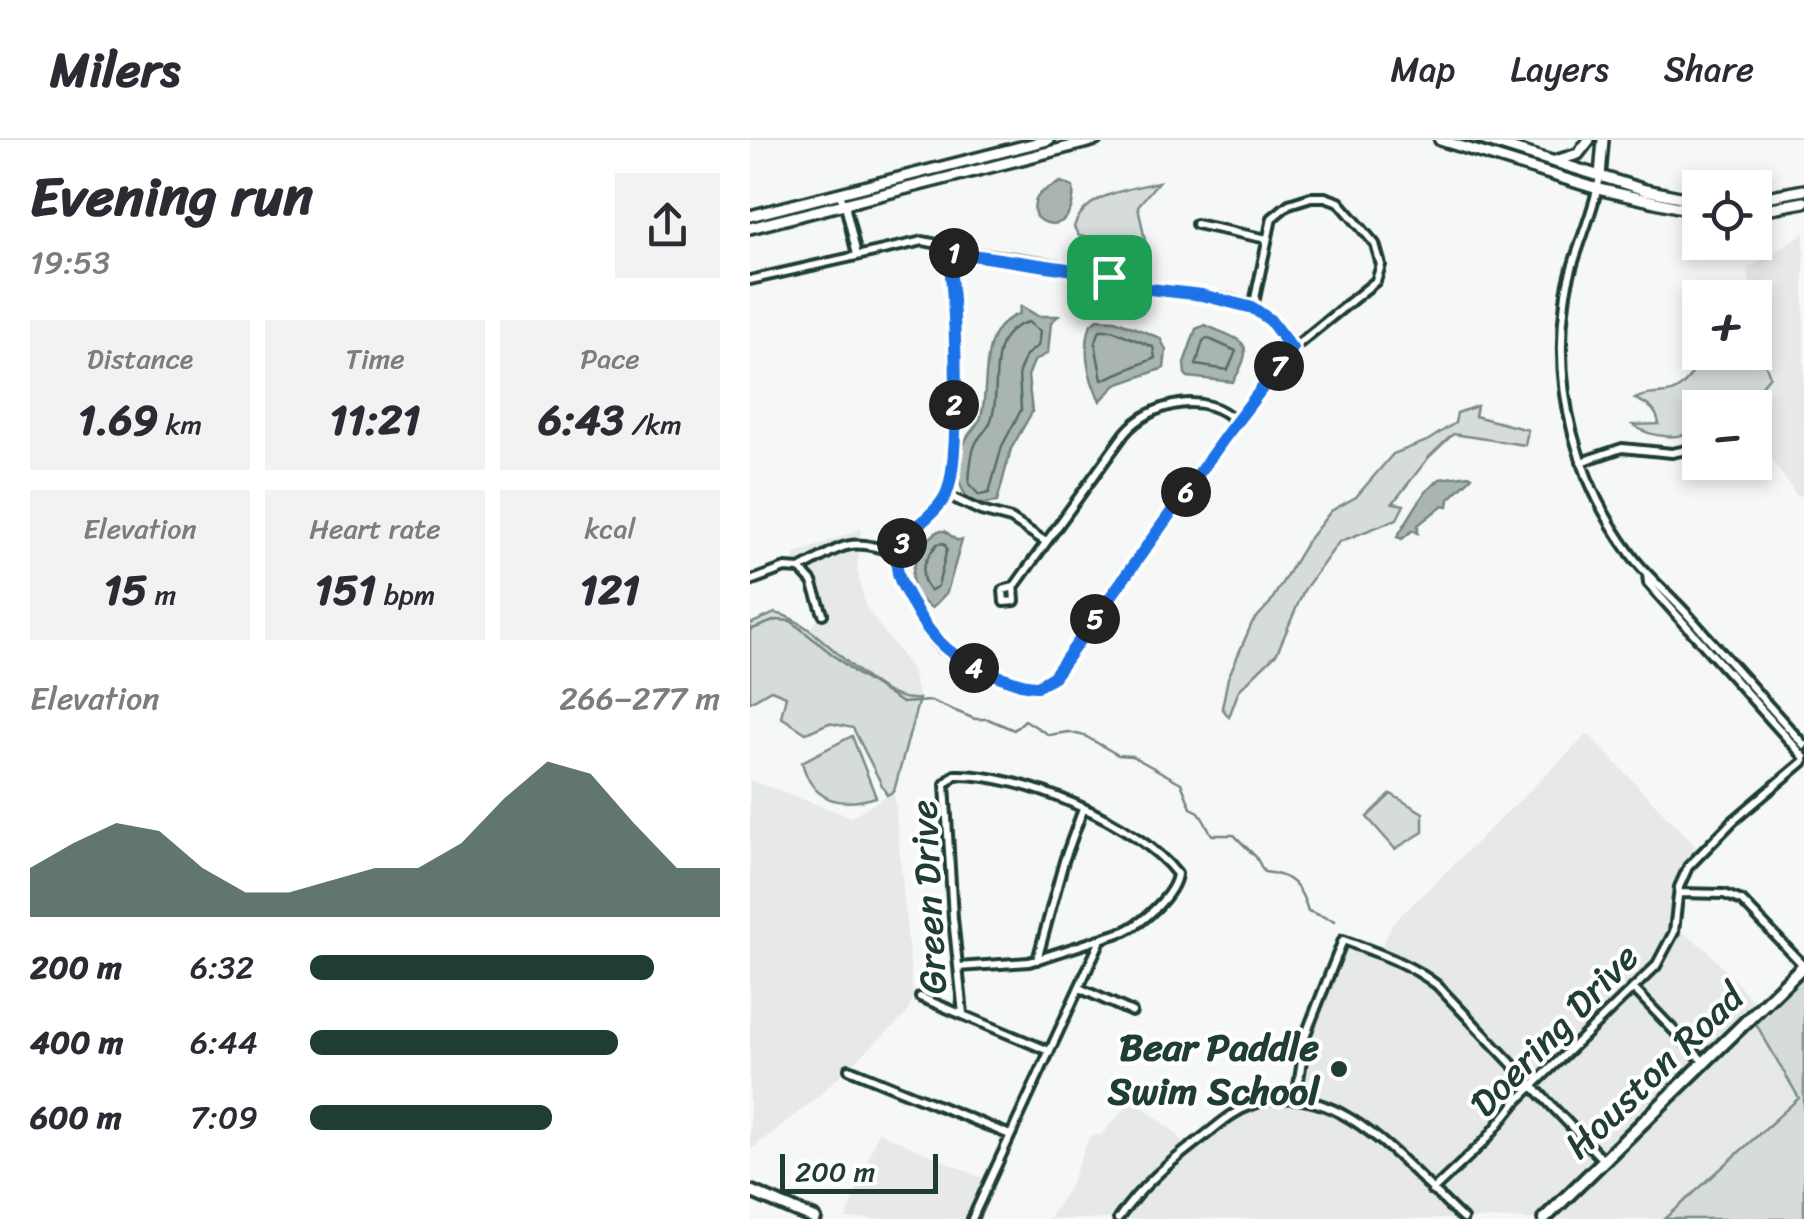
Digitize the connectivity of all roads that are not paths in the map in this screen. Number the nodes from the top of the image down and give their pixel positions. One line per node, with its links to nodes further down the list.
1 (1048, 140): 11 (main road)
2 (1096, 140): 15 (main road)
3 (1440, 140): 9 (main road)
4 (1484, 140): 7 (main road)
5 (1588, 140): 7 (main road)
6 (1603, 140): 8 (main road)
7 (1552, 162): 8 (main road)
8 (1600, 176): 9 (street); 13 (main road)
9 (1598, 189): 16 (main road); 29 (street)
10 (1804, 190): 12 (main road)
11 (839, 194): 15 (street); 18 (main road)
12 (1772, 196)
13 (1682, 197)
14 (1804, 202): 17 (main road)
15 (845, 204): 20 (main road); 22 (street)
16 (1682, 208)
17 (1772, 208)
18 (750, 216)
19 (1196, 224): 21 (street)
20 (750, 228)
21 (1267, 239): 25 (street); 26 (street)
22 (857, 254): 23 (street); 24 (street)
23 (948, 254): 25 (street); 30 (street)
24 (750, 280)
25 (1253, 308): 26 (street)
26 (1292, 349): 27 (street)
27 (1236, 422): 31 (street); 32 (street)
28 (1682, 450): 29 (street)
29 (1581, 462): 34 (street)
30 (946, 495): 31 (street); 32 (street)
31 (1046, 542): 36 (street)
32 (898, 554): 33 (street)
33 (800, 569): 35 (street); 37 (street)
34 (1647, 574): 38 (street); 39 (street)
35 (750, 581)
36 (1014, 587)
37 (823, 614)
38 (1804, 745)
39 (1804, 759): 41 (street, Doering Drive)
40 (1084, 809): 42 (street); 43 (street); 45 (street, Green Drive)
41 (1678, 892): 44 (street); 47 (street, Doering Drive)
42 (1100, 940): 43 (street); 46 (street)
43 (1037, 960): 45 (street)
44 (1804, 965): 52 (main road, Houston Road)
45 (958, 967): 50 (street, Green Drive)
46 (1079, 988): 49 (street); 51 (street)
47 (1633, 988): 52 (street); 54 (street, Doering Drive)
48 (920, 998): 50 (street)
49 (1132, 1012)
50 (962, 1014): 51 (street)
51 (1049, 1050): 56 (street)
52 (1705, 1063): 57 (main road, Houston Road)
53 (849, 1069): 56 (street)
54 (1533, 1086): 55 (street); 57 (street); 59 (street, Doering Drive)
55 (1296, 1099): 59 (street); 62 (street)
56 (1010, 1136): 61 (street)
57 (1604, 1161): 64 (main road, Houston Road)
58 (750, 1191): 60 (main road)
59 (1432, 1191): 63 (street)
60 (808, 1218)
61 (972, 1219)
62 (1118, 1219)
63 (1463, 1219)
64 (1544, 1219)

